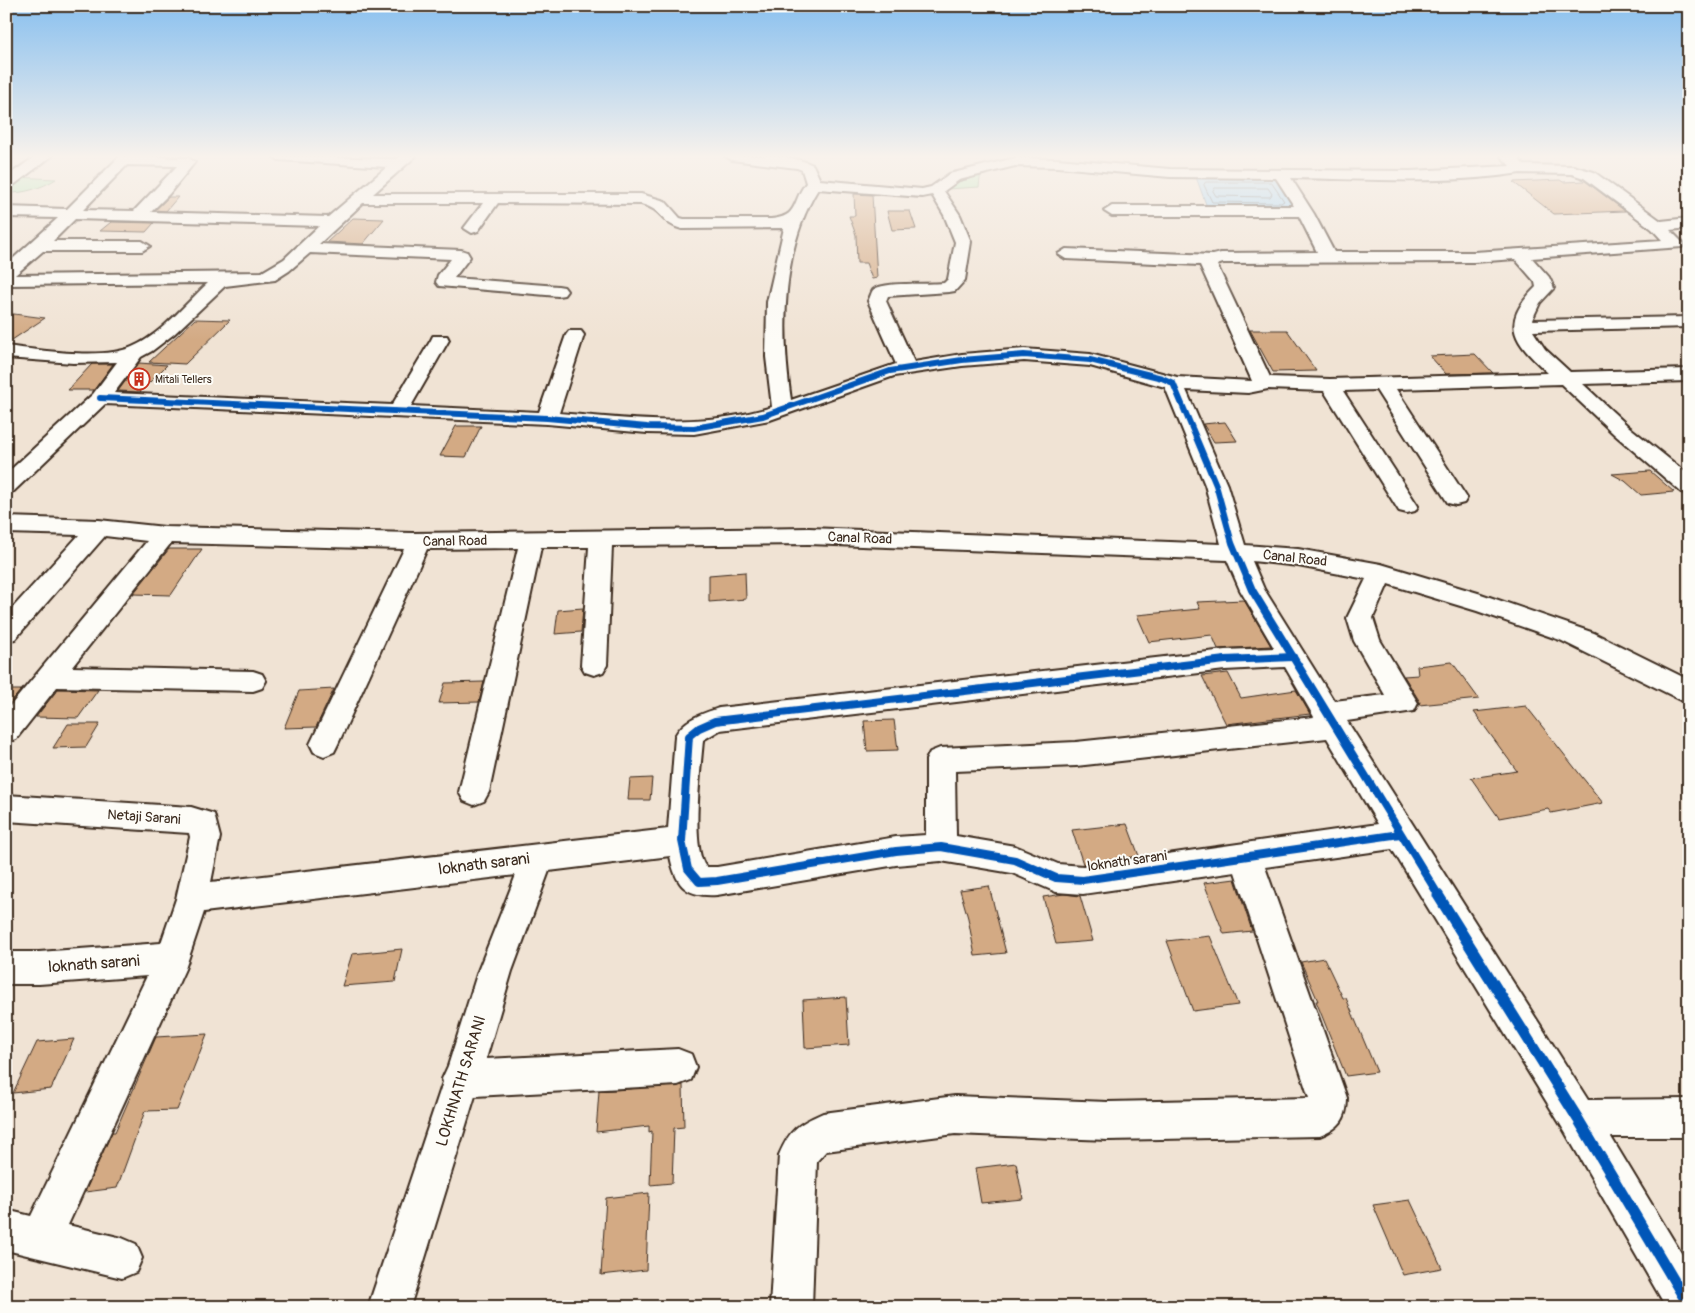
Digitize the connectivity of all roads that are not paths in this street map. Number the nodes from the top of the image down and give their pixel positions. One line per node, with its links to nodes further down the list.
1 (68, 217): 17 (street)
2 (148, 217): 11 (street)
3 (337, 217): 11 (street)
4 (480, 217): 14 (street)
5 (671, 217): 10 (street)
6 (797, 217): 10 (street)
7 (953, 217): 35 (street)
8 (1307, 217): 23 (street)
9 (1646, 217): 13 (street)
10 (793, 220): 43 (street)
11 (332, 222): 16 (street)
12 (1689, 223): 13 (street)
13 (1658, 226): 20 (street)
14 (472, 228)
15 (289, 236): 16 (street)
16 (318, 236): 19 (street)
17 (39, 246): 18 (street); 25 (street)
18 (142, 246)
19 (305, 248): 26 (street); 28 (street)
20 (1682, 248): 22 (street)
21 (1066, 254): 24 (street)
22 (1520, 255): 23 (street); 30 (street)
23 (1328, 257): 24 (street)
24 (1211, 260): 39 (street)
25 (6, 274)
26 (226, 278): 27 (street); 34 (street)
27 (6, 280)
28 (558, 291)
29 (1689, 322): 30 (street)
30 (1522, 326): 37 (street)
31 (575, 335): 45 (street)
32 (440, 340): 44 (street)
33 (6, 352): 34 (street)
34 (135, 352): 42 (street)
35 (907, 367): 38 (street); 43 (street)
36 (1689, 375): 37 (street)
37 (1567, 379): 40 (street); 47 (street)
38 (1173, 383): 39 (street); 53 (street)
39 (1263, 383): 41 (street)
40 (1382, 383): 41 (street); 48 (street)
41 (1330, 385): 49 (street)
42 (100, 398): 44 (street); 46 (street)
43 (782, 410): 45 (street)
44 (398, 411): 45 (street)
45 (547, 418)
46 (6, 486)
47 (1689, 486)
48 (1456, 498)
49 (1407, 506)
50 (6, 525): 51 (street, Canal Road)
51 (99, 528): 52 (street, Canal Road); 58 (street)
52 (165, 535): 56 (street, Canal Road); 61 (street)
53 (1231, 536): 54 (street, Canal Road); 57 (street, Canal Road); 59 (street)
54 (601, 539): 55 (street, Canal Road); 60 (street)
55 (531, 540): 56 (street, Canal Road); 67 (street)
56 (419, 541): 66 (street)
57 (1381, 572): 63 (street, Canal Road); 64 (street)
58 (6, 632)
59 (1293, 657): 64 (street); 70 (street)
60 (594, 664)
61 (52, 677): 62 (street); 65 (street)
62 (253, 681)
63 (1689, 694)
64 (1331, 719): 69 (street); 71 (street)
65 (6, 731)
66 (324, 744)
67 (474, 792)
68 (6, 808): 74 (street, Netaji Sarani)
69 (1400, 834): 73 (street, loknath sarani); 80 (street)
70 (682, 841): 71 (street, loknath sarani); 72 (street, loknath sarani)
71 (942, 847): 73 (street, loknath sarani)
72 (538, 857): 74 (street, loknath sarani); 78 (street, LOKHNATH SARANI)
73 (1246, 857): 85 (street)
74 (192, 899): 75 (street)
75 (172, 958): 76 (street, loknath sarani); 81 (street)
76 (6, 968)
77 (678, 1067): 78 (street)
78 (460, 1079): 84 (street, LOKHNATH SARANI)
79 (1689, 1118): 80 (street)
80 (1578, 1119): 83 (street)
81 (24, 1234): 82 (street)
82 (122, 1258)
83 (1689, 1306)
84 (389, 1307)
85 (791, 1307)

